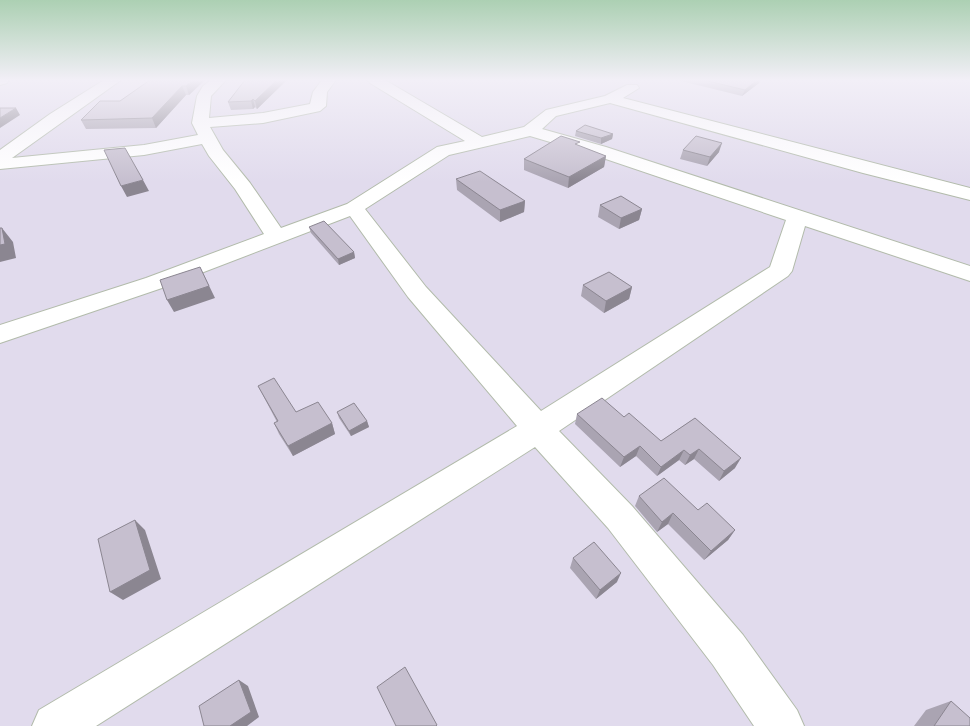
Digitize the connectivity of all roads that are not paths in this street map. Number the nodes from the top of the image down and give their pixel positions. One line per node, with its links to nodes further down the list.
1 (61, 114): 10 (street)
2 (203, 114): 7 (street)
3 (284, 114): 7 (street)
4 (431, 114): 9 (street)
5 (550, 114): 8 (street)
6 (692, 114): 12 (street)
7 (203, 130): 11 (street); 15 (street)
8 (530, 131): 9 (street); 14 (street)
9 (478, 142): 13 (street)
10 (0, 158)
11 (0, 164)
12 (970, 194)
13 (354, 208): 15 (street); 18 (street)
14 (797, 217): 16 (street); 18 (street)
15 (276, 237): 17 (street)
16 (970, 274)
17 (0, 334)
18 (538, 429): 19 (street); 20 (street)
19 (55, 726)
20 (781, 726)

